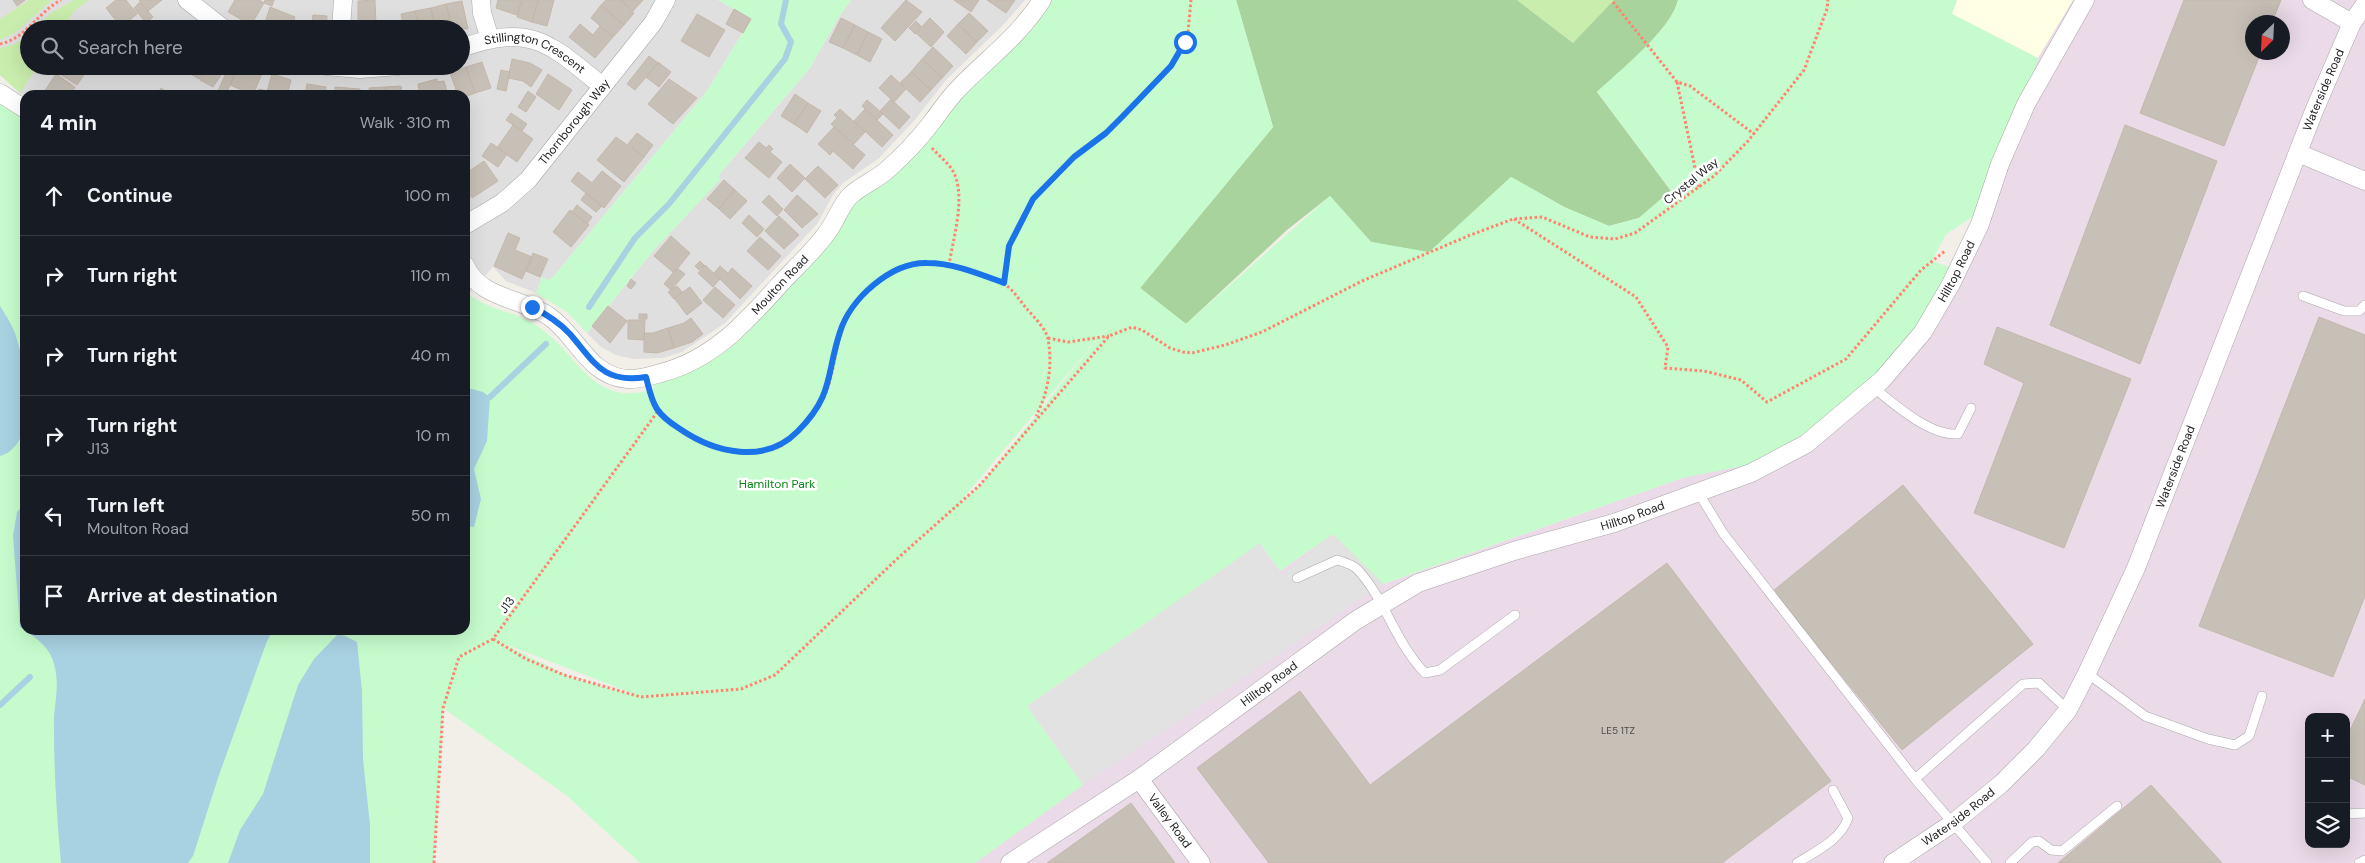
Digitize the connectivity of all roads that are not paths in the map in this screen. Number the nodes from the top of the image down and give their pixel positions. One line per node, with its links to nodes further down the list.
1 (187, 0): 9 (street)
2 (343, 0): 10 (street)
3 (481, 0): 12 (street)
4 (666, 0): 14 (street, Thornborough Way)
5 (1042, 0): 20 (street, Moulton Road)
6 (2085, 0): 23 (street, Hilltop Road)
7 (2312, 0): 11 (street)
8 (2365, 4): 11 (street, Waterside Road)
9 (213, 20)
10 (342, 20)
11 (2352, 23): 17 (street, Waterside Road)
12 (490, 39): 13 (street, Stillington Crescent); 14 (street, Stillington Crescent)
13 (470, 45)
14 (602, 86): 19 (street, Thornborough Way)
15 (0, 93): 16 (street)
16 (20, 106)
17 (2298, 153): 18 (street); 29 (street, Waterside Road)
18 (2365, 181)
19 (470, 222)
20 (470, 274)
21 (2303, 296): 22 (lane)
22 (2365, 305)
23 (1874, 388): 24 (lane); 25 (street, Hilltop Road)
24 (1971, 408)
25 (1698, 492): 27 (street, Hilltop Road); 32 (lane)
26 (1297, 578): 27 (lane)
27 (1382, 606): 28 (lane); 33 (street, Hilltop Road)
28 (1515, 615)
29 (2087, 673): 30 (lane); 31 (street, Waterside Road)
30 (2262, 696)
31 (2068, 710): 32 (lane); 38 (street, Waterside Road)
32 (1915, 778): 38 (lane)
33 (1139, 779): 40 (street, Hilltop Road); 41 (street, Valley Road)
34 (1833, 790): 42 (lane)
35 (2117, 806): 45 (lane)
36 (2365, 813): 37 (lane)
37 (2350, 814)
38 (1953, 822): 43 (street, Waterside Road); 44 (lane)
39 (2365, 860): 46 (lane)
40 (1010, 863)
41 (1201, 863)
42 (1797, 863)
43 (1892, 863)
44 (1987, 863)
45 (2010, 863)
46 (2359, 863)

